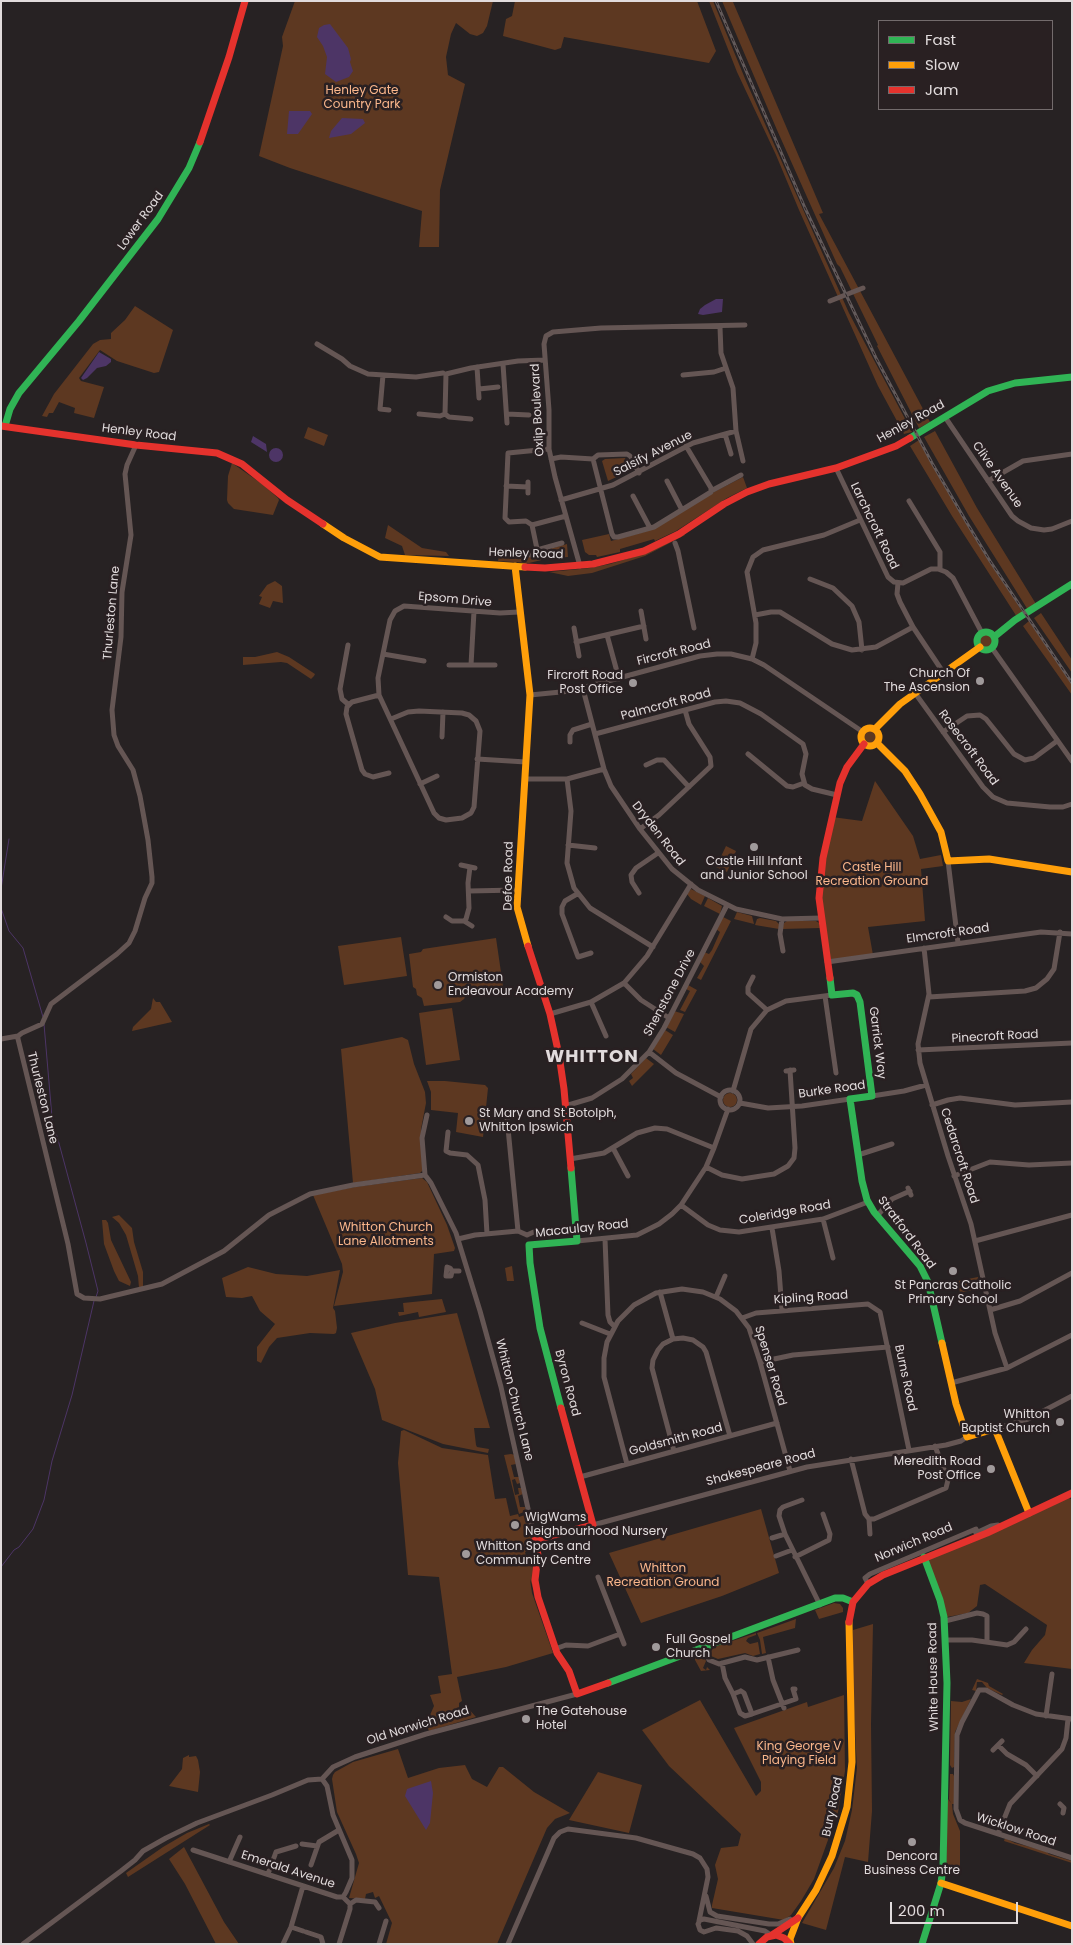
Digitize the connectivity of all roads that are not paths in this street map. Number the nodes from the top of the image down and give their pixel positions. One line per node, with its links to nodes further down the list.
1 (245, 1): 26 (street, Lower Road)
2 (863, 288): 3 (street)
3 (830, 301)
4 (746, 325): 5 (street)
5 (720, 327): 7 (street, Oxlip Boulevard); 10 (street)
6 (317, 344): 12 (street)
7 (545, 360): 8 (street); 31 (street, Oxlip Boulevard)
8 (503, 364): 9 (street); 21 (street)
9 (477, 367): 11 (street); 16 (street)
10 (726, 368): 13 (street); 27 (street)
11 (445, 374): 12 (street); 20 (street)
12 (383, 375): 18 (street)
13 (682, 375)
14 (1072, 377): 23 (street, Henley Road)
15 (498, 387): 16 (street)
16 (479, 389): 17 (street)
17 (479, 398)
18 (389, 410)
19 (420, 414): 20 (street)
20 (445, 414): 24 (street)
21 (507, 414): 22 (street); 25 (street)
22 (529, 415)
23 (945, 417): 37 (street, Henley Road); 41 (street, Clive Avenue)
24 (471, 419)
25 (507, 423)
26 (3, 426): 29 (street, Henley Road)
27 (736, 431): 28 (street, Salsify Avenue); 36 (street)
28 (725, 434): 30 (street, Salsify Avenue); 32 (street)
29 (136, 445): 59 (street, Henley Road); 158 (street, Thurleston Lane)
30 (686, 446): 38 (street, Salsify Avenue); 45 (street)
31 (549, 449): 34 (street, Oxlip Boulevard); 42 (street)
32 (730, 454)
33 (1072, 454): 41 (street)
34 (551, 459): 35 (street); 47 (street, Oxlip Boulevard)
35 (593, 459): 38 (street); 44 (street)
36 (743, 461)
37 (836, 468): 51 (street, Larchcroft Road); 60 (street, Henley Road)
38 (639, 473): 44 (street, Salsify Avenue)
39 (741, 475): 45 (street)
40 (667, 481): 49 (street)
41 (988, 481): 52 (street, Clive Avenue)
42 (506, 486): 43 (street); 53 (street)
43 (528, 487)
44 (600, 490): 47 (street, Salsify Avenue); 54 (street)
45 (711, 491): 49 (street)
46 (633, 496): 54 (street)
47 (561, 500): 50 (street, Oxlip Boulevard)
48 (910, 501): 61 (street)
49 (682, 510): 54 (street)
50 (566, 516): 53 (street); 60 (street, Oxlip Boulevard)
51 (860, 520): 63 (street, Larchcroft Road); 68 (street)
52 (1072, 521)
53 (532, 525): 57 (street)
54 (650, 528)
55 (562, 543): 57 (street)
56 (675, 543): 72 (street)
57 (537, 550): 58 (street)
58 (500, 554)
59 (515, 566): 60 (street, Henley Road); 67 (street, Defoe Road)
60 (580, 566)
61 (940, 569): 63 (street, Larchcroft Road); 73 (street)
62 (810, 579): 81 (street)
63 (898, 583): 70 (street)
64 (1072, 584): 75 (street)
65 (641, 611): 69 (street)
66 (474, 612): 67 (street, Epsom Drive); 82 (street, Epsom Drive); 87 (street)
67 (519, 612): 94 (street, Defoe Road)
68 (755, 615): 81 (street); 84 (street)
69 (644, 626): 74 (street); 76 (street)
70 (913, 627): 81 (street); 89 (street)
71 (574, 628): 77 (street)
72 (694, 628)
73 (982, 633): 75 (street); 78 (street)
74 (607, 635): 77 (street); 90 (street)
75 (994, 637): 80 (street)
76 (646, 639)
77 (576, 642): 83 (street)
78 (980, 647): 80 (street); 89 (street)
79 (346, 648): 95 (street)
80 (992, 648): 105 (street)
81 (862, 650)
82 (383, 654): 85 (street); 93 (street, Epsom Drive)
83 (579, 656)
84 (752, 659): 90 (street, Fircroft Road); 101 (street, Fircroft Road)
85 (424, 661)
86 (449, 665): 87 (street)
87 (471, 665): 88 (street)
88 (495, 665)
89 (943, 672): 92 (street)
90 (619, 679): 91 (street, Fircroft Road)
91 (583, 688): 94 (street, Fircroft Road); 99 (street, Dryden Road)
92 (915, 693): 100 (street); 102 (street, Rosecroft Road)
93 (380, 694): 95 (street); 98 (street, Epsom Drive)
94 (530, 695): 112 (street, Defoe Road)
95 (348, 706): 115 (street)
96 (685, 710): 103 (street, Palmcroft Road); 119 (street, Palmcroft Road); 121 (street)
97 (443, 712): 98 (street); 104 (street); 110 (street)
98 (391, 720): 120 (street, Epsom Drive)
99 (592, 724): 103 (street, Dryden Road); 106 (street)
100 (875, 730): 101 (street); 107 (street)
101 (863, 732): 108 (street)
102 (944, 732): 105 (street); 123 (street, Rosecroft Road)
103 (595, 734): 114 (street, Dryden Road)
104 (441, 737)
105 (1057, 741): 111 (street)
106 (570, 742)
107 (877, 743): 108 (street); 128 (street)
108 (864, 744): 122 (street)
109 (748, 754): 119 (street)
110 (477, 759): 112 (street); 120 (street, Epsom Drive)
111 (1072, 761)
112 (526, 762): 117 (street, Defoe Road)
113 (646, 764): 121 (street)
114 (604, 769): 118 (street); 124 (street, Dryden Road)
115 (386, 776)
116 (437, 776): 120 (street)
117 (525, 779): 118 (street); 132 (street, Defoe Road)
118 (567, 779): 125 (street)
119 (804, 783): 122 (street)
120 (420, 784)
121 (689, 787): 124 (street)
122 (837, 794): 138 (street)
123 (1072, 804)
124 (640, 829): 127 (street, Dryden Road)
125 (568, 845): 126 (street); 135 (street)
126 (595, 848)
127 (658, 853): 131 (street, Dryden Road); 134 (street)
128 (948, 861): 130 (street); 144 (street)
129 (461, 865): 133 (street)
130 (1072, 872)
131 (690, 884): 136 (street, Dryden Road); 145 (street)
132 (518, 890): 133 (street); 156 (street, Defoe Road)
133 (469, 891): 140 (street)
134 (640, 893)
135 (577, 894): 145 (street); 148 (street)
136 (727, 905): 139 (street, Dryden Road); 157 (street, Shenstone Drive)
137 (446, 917): 140 (street)
138 (821, 918): 139 (street, Dryden Road); 149 (street)
139 (782, 919): 147 (street)
140 (464, 921): 141 (street)
141 (472, 926)
142 (1060, 932): 143 (street, Elmcroft Road); 144 (street, Elmcroft Road); 153 (street)
143 (1072, 934)
144 (958, 943): 146 (street, Elmcroft Road)
145 (653, 946): 151 (street)
146 (924, 948): 149 (street, Elmcroft Road); 153 (street, Cedarcroft Road)
147 (783, 951)
148 (591, 953)
149 (827, 962): 152 (street)
150 (753, 977): 155 (street)
151 (624, 983): 154 (street); 157 (street)
152 (829, 995): 155 (street); 165 (street); 168 (street, Garrick Way)
153 (929, 997): 162 (street, Cedarcroft Road)
154 (591, 1002): 156 (street); 159 (street)
155 (767, 1010): 167 (street)
156 (550, 1014): 174 (street, Defoe Road)
157 (669, 1018): 163 (street, Shenstone Drive)
158 (18, 1036): 160 (street); 187 (street, Thurleston Lane)
159 (606, 1036)
160 (1, 1039)
161 (1072, 1043): 162 (street, Pinecroft Road)
162 (918, 1050): 166 (street, Cedarcroft Road)
163 (649, 1052): 169 (street); 174 (street, Shenstone Drive)
164 (790, 1070): 175 (street)
165 (836, 1073)
166 (926, 1085): 168 (street, Burke Road); 173 (street, Cedarcroft Road)
167 (733, 1090): 169 (street); 172 (street)
168 (872, 1096): 170 (street, Burke Road)
169 (721, 1098): 176 (street)
170 (850, 1099): 175 (street, Burke Road); 183 (street, Stratford Road)
171 (1072, 1102): 173 (street)
172 (740, 1103): 175 (street, Burke Road); 176 (street)
173 (932, 1105): 189 (street, Cedarcroft Road)
174 (565, 1106): 184 (street, Defoe Road)
175 (792, 1107): 186 (street)
176 (728, 1109): 182 (street, Macaulay Road)
177 (427, 1114): 187 (street)
178 (507, 1118): 197 (street)
179 (448, 1132): 199 (street)
180 (892, 1144): 183 (street)
181 (613, 1148): 182 (street); 184 (street); 188 (street)
182 (714, 1148): 186 (street, Macaulay Road)
183 (858, 1155): 191 (street, Stratford Road)
184 (570, 1159): 203 (street, Defoe Road)
185 (1072, 1163): 189 (street)
186 (706, 1167): 192 (street, Macaulay Road)
187 (424, 1175): 201 (street, Whitton Church Lane)
188 (628, 1176)
189 (954, 1176): 204 (street, Cedarcroft Road)
190 (910, 1191): 194 (street)
191 (868, 1202): 194 (street, Stratford Road); 195 (street, Coleridge Road)
192 (681, 1205): 196 (street, Coleridge Road); 202 (street, Macaulay Road)
193 (1072, 1215): 204 (street)
194 (877, 1216): 225 (street, Stratford Road)
195 (823, 1219): 196 (street, Coleridge Road); 206 (street)
196 (772, 1228): 213 (street)
197 (518, 1231): 199 (street, Macaulay Road); 200 (street, Macaulay Road)
198 (553, 1231): 200 (street, Macaulay Road)
199 (487, 1234): 201 (street, Macaulay Road)
200 (527, 1235): 205 (street, Macaulay Road)
201 (458, 1239): 248 (street, Whitton Church Lane)
202 (605, 1239): 203 (street, Macaulay Road); 218 (street)
203 (577, 1241): 205 (street, Macaulay Road)
204 (975, 1241): 214 (street, Cedarcroft Road)
205 (528, 1245): 237 (street, Byron Road)
206 (833, 1258)
207 (452, 1271): 208 (street)
208 (459, 1271)
209 (1072, 1273): 214 (street)
210 (725, 1276): 212 (street)
211 (660, 1292): 212 (street, Spenser Road); 218 (street, Spenser Road); 221 (street)
212 (716, 1297): 216 (street, Spenser Road)
213 (782, 1310): 215 (street, Kipling Road); 216 (street, Kipling Road)
214 (990, 1310): 224 (street, Cedarcroft Road)
215 (879, 1311): 222 (street, Burns Road)
216 (742, 1318): 223 (street, Spenser Road)
217 (582, 1323): 219 (street)
218 (614, 1326): 219 (street, Spenser Road)
219 (610, 1334): 235 (street, Spenser Road)
220 (1072, 1335): 224 (street)
221 (673, 1339): 229 (street); 233 (street)
222 (888, 1348): 223 (street); 232 (street, Burns Road)
223 (760, 1362): 227 (street, Spenser Road)
224 (1007, 1368): 225 (street)
225 (951, 1383): 230 (street, Stratford Road)
226 (1072, 1396): 228 (street)
227 (777, 1422): 229 (street, Goldsmith Road); 236 (street, Spenser Road)
228 (995, 1429): 230 (street, Shakespeare Road); 240 (street)
229 (730, 1436): 233 (street, Goldsmith Road)
230 (967, 1437): 231 (street, Shakespeare Road)
231 (935, 1446): 232 (street, Shakespeare Road); 242 (street)
232 (909, 1450): 234 (street, Shakespeare Road)
233 (674, 1451): 235 (street, Goldsmith Road)
234 (851, 1459): 236 (street, Shakespeare Road); 242 (street)
235 (627, 1464): 237 (street, Goldsmith Road)
236 (790, 1471): 243 (street, Shakespeare Road)
237 (580, 1477): 243 (street, Byron Road)
238 (1072, 1493): 240 (street, Norwich Road)
239 (802, 1500): 244 (street)
240 (1028, 1513): 246 (street, Norwich Road)
241 (823, 1514): 251 (street)
242 (869, 1520): 245 (street)
243 (593, 1524): 248 (street, Shakespeare Road)
244 (785, 1534): 247 (street); 249 (street)
245 (870, 1534)
246 (981, 1534): 252 (street, Norwich Road); 254 (street, Norwich Road)
247 (772, 1538)
248 (535, 1540): 264 (street, Whitton Church Lane)
249 (792, 1550): 250 (street); 251 (street)
250 (776, 1556)
251 (795, 1557): 256 (street)
252 (924, 1557): 254 (street, Norwich Road); 257 (street, White House Road)
253 (598, 1577): 259 (street)
254 (868, 1584): 255 (street, Norwich Road)
255 (853, 1602): 256 (street, Old Norwich Road); 300 (street, Bury Road)
256 (820, 1605): 263 (street, Old Norwich Road)
257 (945, 1621): 260 (street, White House Road); 261 (street)
258 (1026, 1629): 261 (street)
259 (620, 1634): 262 (street); 264 (street)
260 (946, 1640): 261 (street); 277 (street, White House Road)
261 (987, 1642)
262 (624, 1644)
263 (703, 1647): 267 (street); 270 (street, Old Norwich Road)
264 (555, 1648): 270 (street, Whitton Church Lane)
265 (798, 1650): 266 (street)
266 (768, 1657): 267 (street); 272 (street)
267 (722, 1664): 271 (street)
268 (1052, 1674): 274 (street)
269 (795, 1689): 272 (street)
270 (577, 1694): 280 (street, Old Norwich Road)
271 (733, 1694): 273 (street); 273 (street)
272 (783, 1706): 273 (street)
273 (752, 1714)
274 (1046, 1716): 275 (street); 278 (street, White House Road)
275 (1070, 1719): 279 (street)
276 (1002, 1741): 279 (street)
277 (945, 1770): 278 (street); 293 (street, White House Road)
278 (956, 1771): 281 (street, White House Road)
279 (1037, 1776): 283 (street)
280 (322, 1779): 282 (street, Emerald Avenue); 309 (street, Old Norwich Road)
281 (957, 1816): 283 (street, Wicklow Road)
282 (339, 1830): 287 (street); 296 (street, Emerald Avenue)
283 (998, 1834): 289 (street, Wicklow Road)
284 (240, 1837): 290 (street)
285 (302, 1844): 287 (street)
286 (296, 1846): 292 (street)
287 (317, 1846): 291 (street)
288 (193, 1850): 290 (street, Emerald Avenue)
289 (1072, 1858)
290 (229, 1862): 292 (street, Emerald Avenue)
291 (311, 1865)
292 (268, 1874): 294 (street, Emerald Avenue)
293 (941, 1883): 305 (street); 318 (street, White House Road)
294 (303, 1886): 296 (street, Emerald Avenue); 306 (street)
295 (705, 1893): 298 (street); 300 (street); 314 (street)
296 (343, 1897): 297 (street)
297 (350, 1904): 299 (street); 312 (street)
298 (702, 1907): 302 (street); 304 (street)
299 (379, 1908)
300 (802, 1911): 301 (street, Bury Road)
301 (798, 1918): 308 (street, Bury Road); 317 (street, Bury Road)
302 (707, 1920): 304 (street); 307 (street); 308 (street)
303 (386, 1921): 313 (street)
304 (699, 1921): 307 (street)
305 (1071, 1925)
306 (291, 1927): 310 (street); 311 (street)
307 (710, 1929): 315 (street)
308 (772, 1935): 316 (street, Bury Road); 317 (street)
309 (23, 1944)
310 (283, 1944)
311 (323, 1944)
312 (339, 1944)
313 (379, 1944)
314 (508, 1944)
315 (753, 1944)
316 (759, 1944)
317 (790, 1944)
318 (922, 1944)

